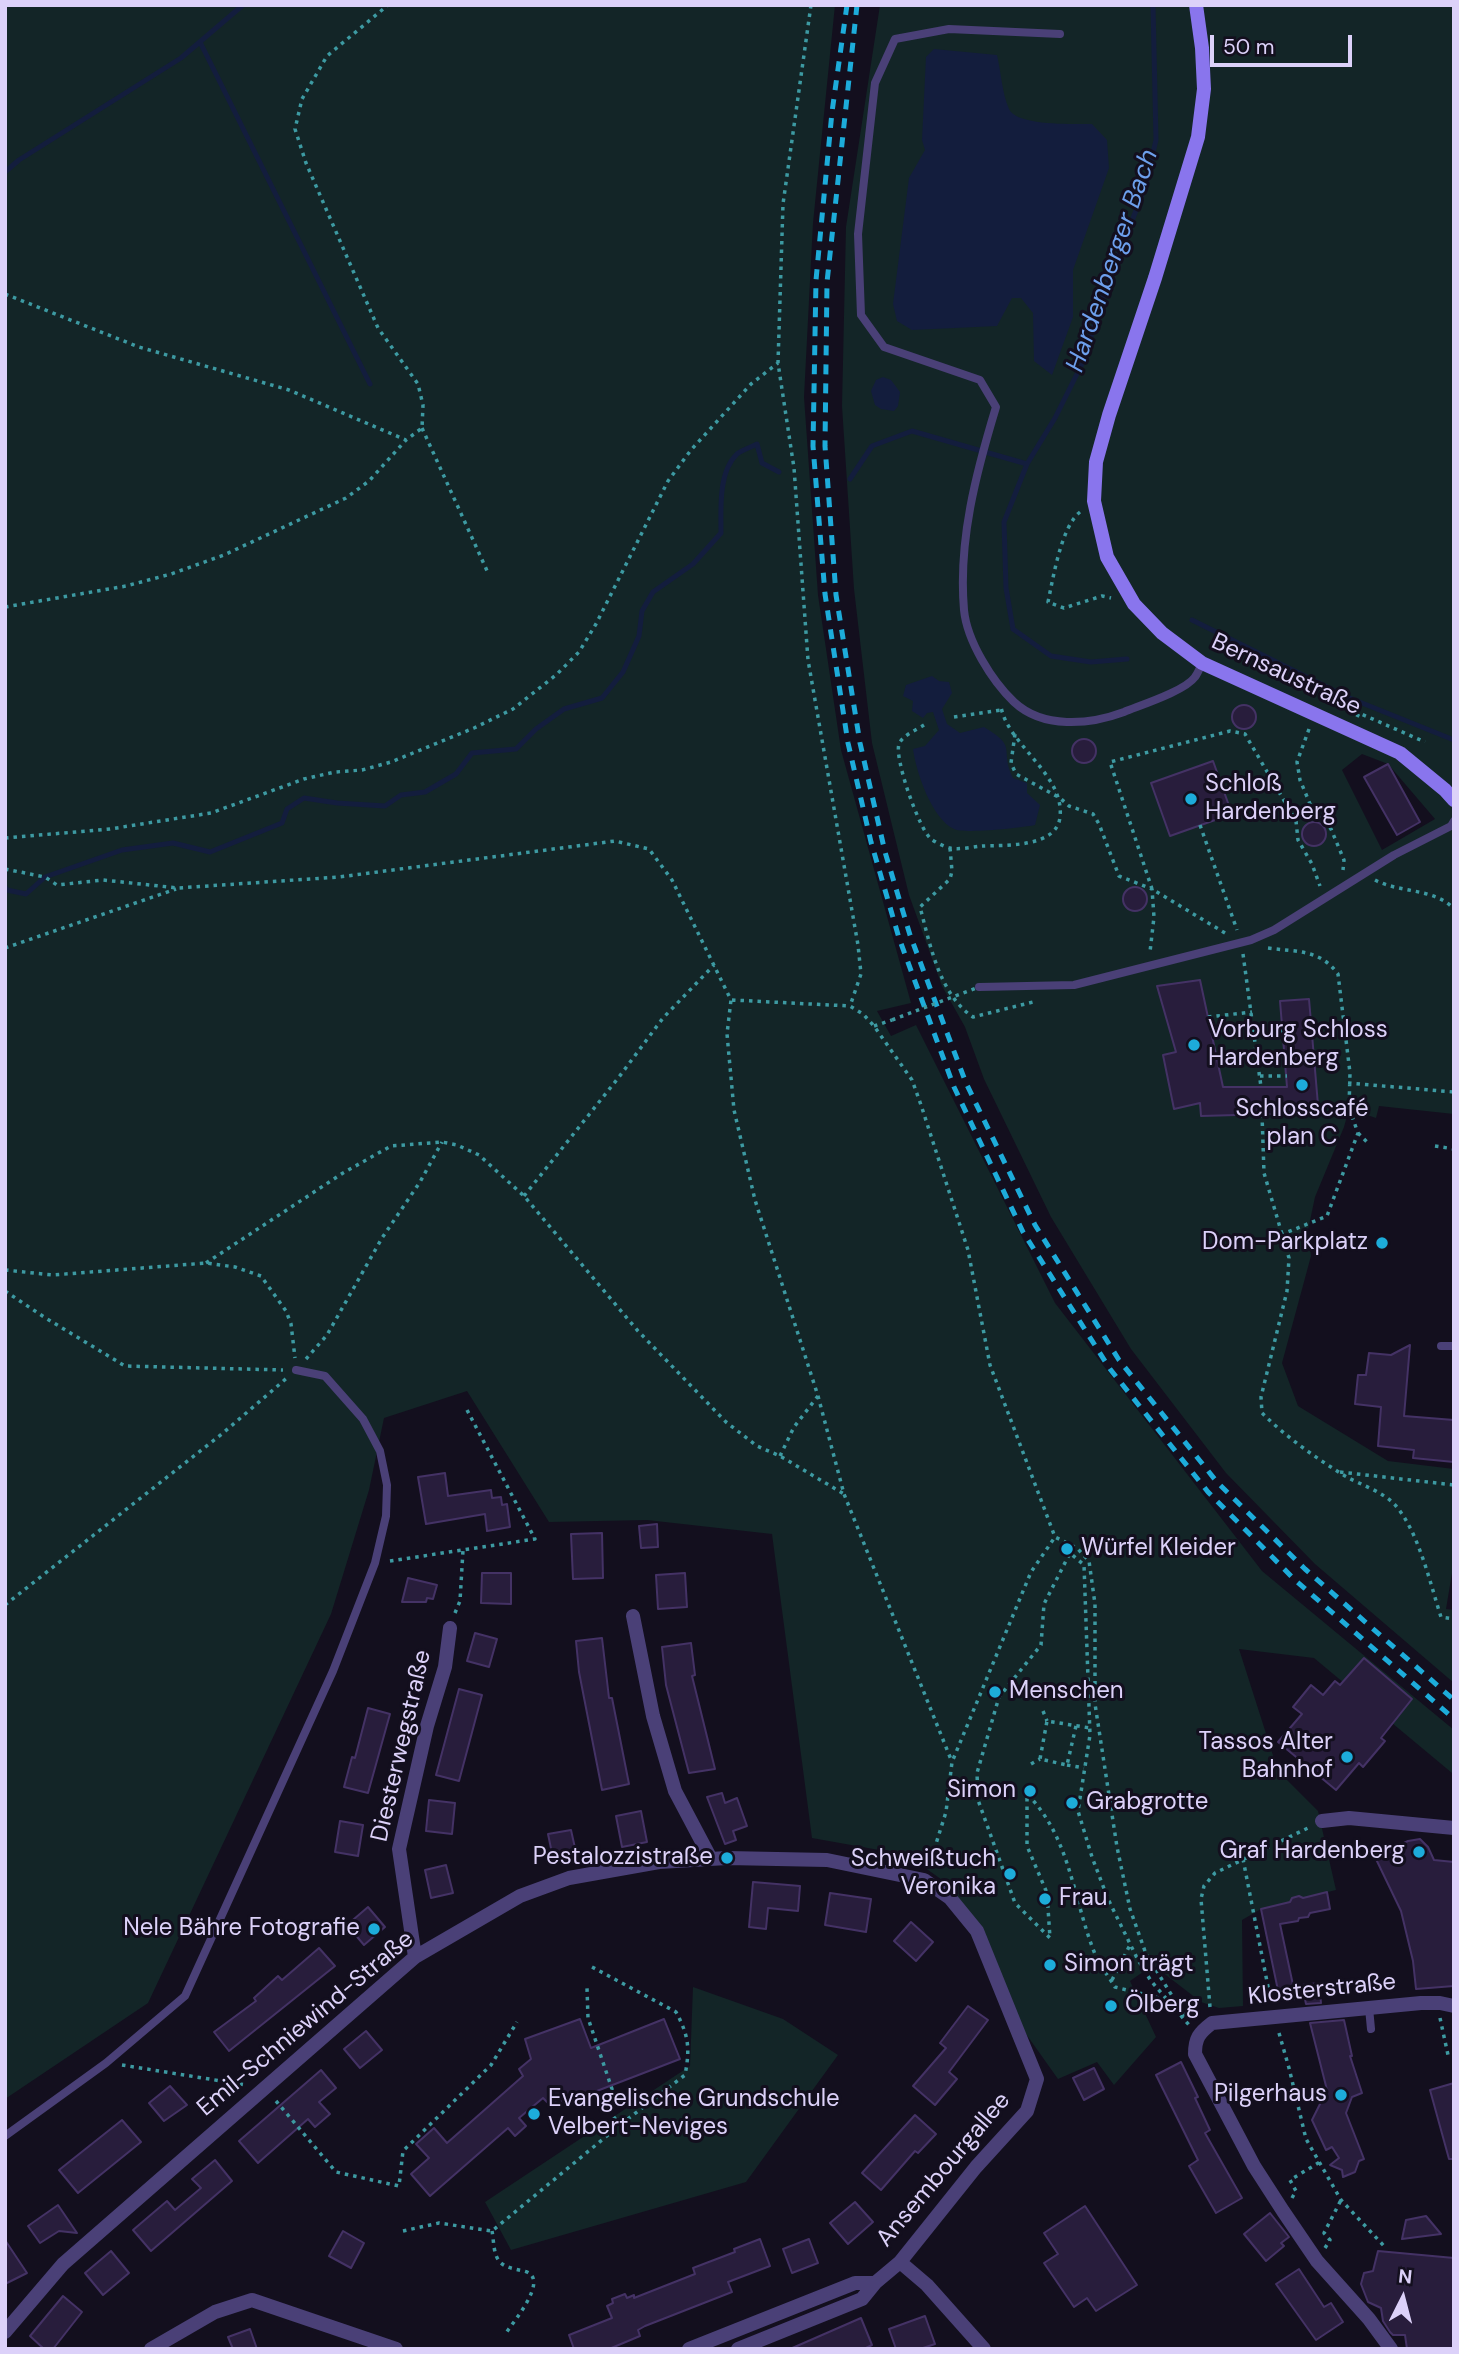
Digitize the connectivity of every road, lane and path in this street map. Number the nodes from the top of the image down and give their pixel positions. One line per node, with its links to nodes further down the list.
1 (388, 5): 7 (path)
2 (811, 5): 6 (path)
3 (1196, 5): 9 (main road, Bernsaustraße)
4 (1060, 34): 14 (lane)
5 (5, 294): 8 (path)
6 (778, 363): 24 (path); 41 (path)
7 (422, 428): 8 (path); 10 (path)
8 (406, 440): 12 (path)
9 (1094, 501): 11 (main road, Bernsaustraße); 11 (path)
10 (489, 575)
11 (1134, 604): 13 (main road, Bernsaustraße)
12 (5, 607)
13 (1202, 663): 14 (lane); 16 (main road, Bernsaustraße)
14 (1002, 691): 15 (path)
15 (1001, 710): 17 (path); 19 (path)
16 (1315, 714): 21 (main road, Bernsaustraße); 27 (path)
17 (954, 717)
18 (924, 725): 25 (path)
19 (1015, 734): 20 (path); 20 (path)
20 (1060, 798): 25 (path); 30 (path)
21 (1454, 800)
22 (1454, 821): 28 (lane)
23 (1201, 826): 34 (path)
24 (5, 838)
25 (950, 848): 40 (path)
26 (5, 869): 29 (path)
27 (1343, 870)
28 (1365, 874): 31 (lane); 32 (path)
29 (178, 888): 35 (path); 36 (path)
30 (1153, 889): 31 (path); 34 (path); 37 (path)
31 (1321, 901): 33 (lane)
32 (1454, 909)
33 (1251, 940): 34 (lane); 51 (path)
34 (1241, 943): 37 (lane); 42 (path)
35 (5, 948)
36 (714, 965): 39 (path); 60 (path)
37 (1148, 965): 38 (lane)
38 (979, 987): 44 (path, bridge)
39 (732, 1000): 41 (path); 68 (path)
40 (1037, 1001)
41 (850, 1006): 44 (path)
42 (1252, 1012): 43 (path); 46 (path)
43 (1208, 1017)
44 (874, 1026): 74 (path)
45 (1283, 1031): 46 (path)
46 (1255, 1033): 47 (path)
47 (1258, 1060): 48 (path); 49 (path)
48 (1285, 1060)
49 (1260, 1076): 50 (path); 52 (path)
50 (1287, 1076)
51 (1348, 1083): 53 (path); 55 (path)
52 (1261, 1087)
53 (1454, 1092)
54 (1262, 1114): 61 (path)
55 (1358, 1133): 57 (path); 61 (path)
56 (442, 1142): 60 (path); 62 (path); 67 (path)
57 (1367, 1142)
58 (1435, 1146): 59 (path)
59 (1454, 1149)
60 (524, 1196): 70 (path)
61 (1283, 1234): 71 (path)
62 (206, 1263): 63 (path); 67 (path)
63 (6, 1271)
64 (5, 1291): 67 (path)
65 (1441, 1346): 66 (lane)
66 (1454, 1346)
67 (296, 1370): 76 (lane); 77 (path)
68 (818, 1395): 70 (path); 73 (path)
69 (466, 1408): 75 (path)
70 (780, 1456): 73 (path)
71 (1338, 1472): 72 (path); 79 (path)
72 (1454, 1485)
73 (844, 1494): 86 (path)
74 (1055, 1537): 86 (path); 108 (path)
75 (463, 1550): 76 (path); 80 (path)
76 (375, 1563): 110 (lane)
77 (5, 1605)
78 (633, 1616): 92 (street)
79 (1454, 1619)
80 (450, 1628): 96 (street, Diesterwegstraße)
81 (1043, 1711): 82 (path)
82 (1047, 1721): 83 (path); 85 (path)
83 (1076, 1726): 84 (path); 88 (path)
84 (1090, 1728): 89 (path); 98 (path)
85 (1040, 1759): 87 (path); 88 (path)
86 (951, 1762): 94 (path)
87 (1031, 1764)
88 (1067, 1765): 89 (path)
89 (1084, 1768): 95 (path)
90 (1322, 1821): 91 (street); 93 (path)
91 (1454, 1828)
92 (711, 1859): 94 (street, Emil-Schniewind-Straße); 96 (street, Emil-Schniewind-Straße)
93 (1243, 1859): 103 (path); 106 (path)
94 (924, 1880): 111 (street, Emil-Schniewind-Straße)
95 (1130, 1945): 98 (path); 100 (path)
96 (415, 1957): 112 (street, Emil-Schniewind-Straße)
97 (592, 1967): 113 (path)
98 (1111, 1980): 100 (path)
99 (587, 1988): 113 (path)
100 (1167, 2000): 108 (path)
101 (1454, 2006): 102 (street, Klosterstraße)
102 (1368, 2008): 103 (street, Klosterstraße); 107 (lane)
103 (1275, 2018): 106 (street, Klosterstraße); 115 (path)
104 (1440, 2021): 109 (path)
105 (517, 2022): 112 (path)
106 (1212, 2023): 108 (street)
107 (1371, 2029)
108 (1198, 2034): 131 (street)
109 (1454, 2054)
110 (106, 2063): 112 (path); 114 (lane)
111 (1037, 2079): 122 (street, Ansembourgallee)
112 (265, 2088): 124 (street, Emil-Schniewind-Straße)
113 (620, 2124): 119 (path)
114 (5, 2136)
115 (1320, 2162): 116 (path); 117 (path)
116 (1296, 2191)
117 (1340, 2200): 120 (path); 121 (path)
118 (403, 2231): 119 (path)
119 (492, 2231): 125 (path)
120 (1330, 2240)
121 (1384, 2246)
122 (900, 2262): 123 (street, Ansembourgallee); 130 (street)
123 (875, 2283): 128 (street, Ansembourgallee); 129 (street, Ansembourgallee)
124 (5, 2332)
125 (506, 2333)
126 (151, 2349): 127 (street)
127 (396, 2349)
128 (689, 2349)
129 (738, 2349)
130 (984, 2349)
131 (1391, 2349)

